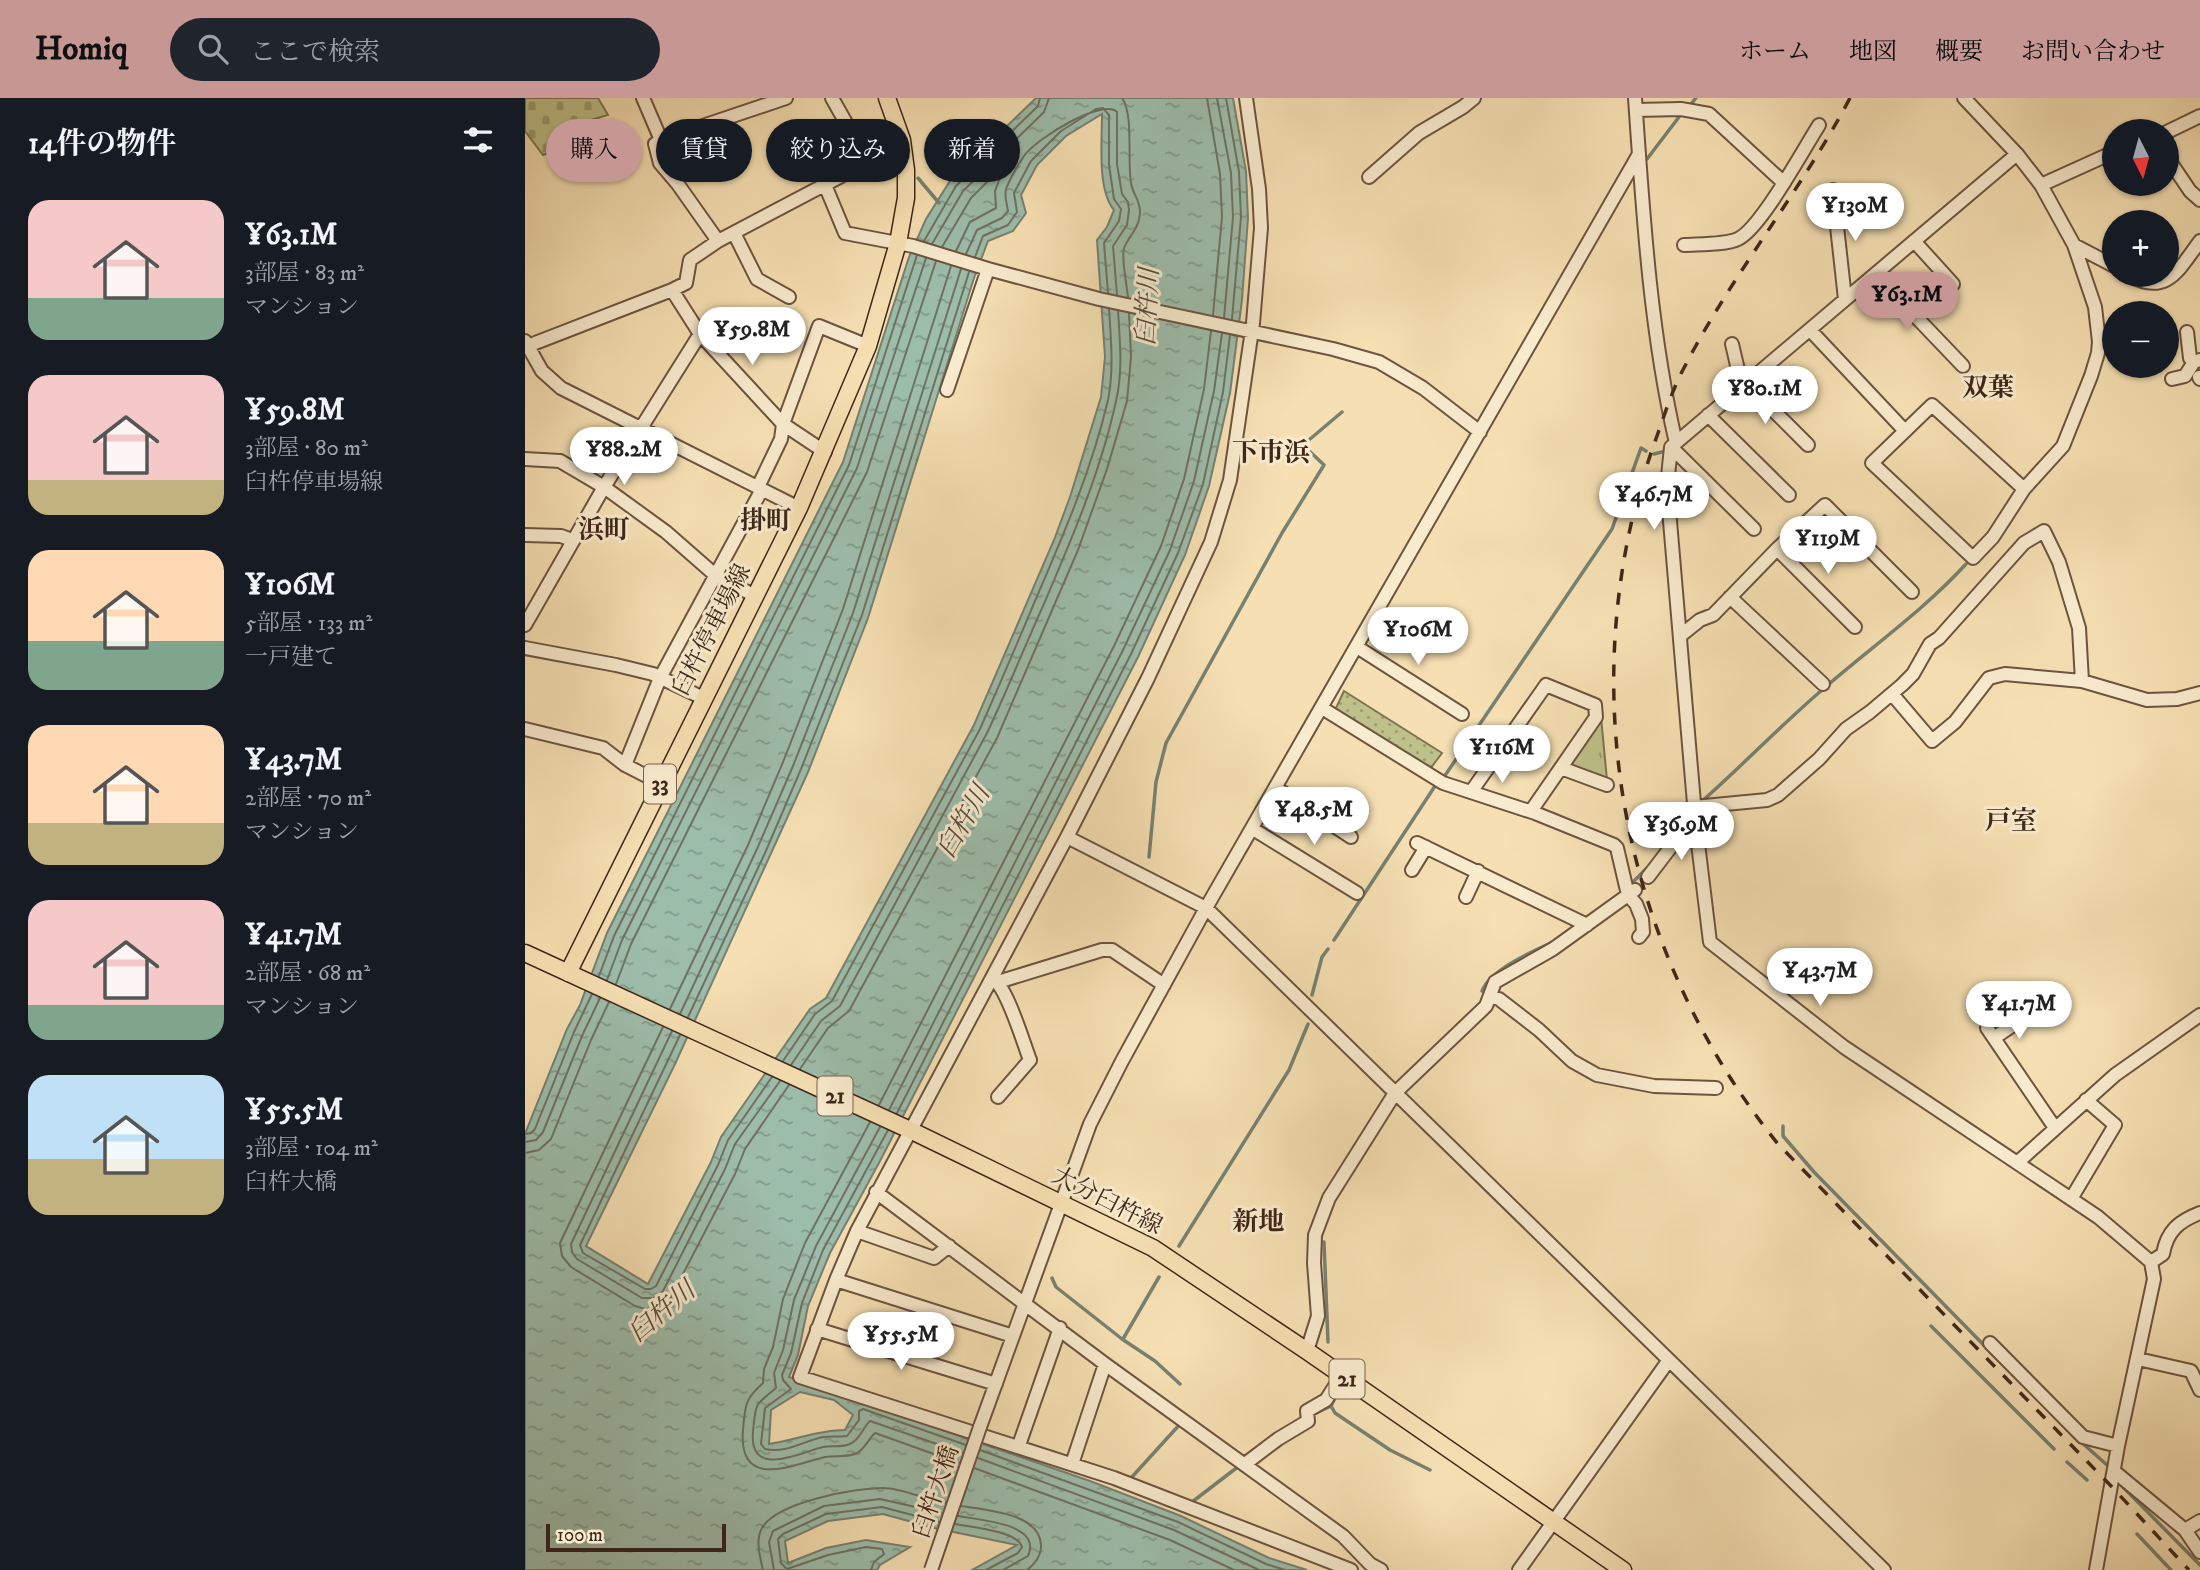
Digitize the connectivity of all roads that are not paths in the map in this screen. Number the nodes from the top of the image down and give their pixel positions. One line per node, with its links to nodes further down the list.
1 (643, 98): 15 (street)
2 (786, 98): 10 (street)
3 (832, 98): 11 (street)
4 (887, 98): 12 (main road, 臼杵停車場線 / 33)
5 (1246, 98): 44 (street)
6 (1473, 98): 20 (street)
7 (1964, 98): 17 (street)
8 (1636, 104): 16 (street); 24 (street)
9 (2200, 116): 14 (street)
10 (724, 119)
11 (843, 119)
12 (895, 119)
13 (1819, 125): 24 (street)
14 (2179, 126)
15 (656, 128)
16 (1639, 154): 60 (street, 臼杵大橋); 61 (street)
17 (2017, 154): 26 (street); 32 (street)
18 (2102, 157): 26 (street)
19 (2179, 175): 28 (street)
20 (1369, 177)
21 (674, 182): 30 (street)
22 (830, 182): 25 (street)
23 (906, 182): 33 (main road, 臼杵停車場線 / 33)
24 (1784, 183): 34 (street)
25 (825, 185): 29 (street); 33 (street)
26 (2041, 185): 35 (street)
27 (1833, 190): 43 (street)
28 (2200, 200)
29 (734, 233): 30 (street); 42 (street)
30 (718, 241): 41 (street)
31 (2200, 241): 38 (street)
32 (1914, 242): 39 (street); 40 (street)
33 (905, 244): 37 (street); 50 (main road, 臼杵停車場線 / 33)
34 (1684, 245)
35 (2074, 245): 36 (street); 67 (street)
36 (2102, 260)
37 (986, 269): 44 (street); 55 (street)
38 (2179, 269)
39 (1875, 274): 43 (street); 52 (street)
40 (1953, 284)
41 (672, 290): 47 (street); 49 (street)
42 (789, 297)
43 (1845, 299): 45 (street)
44 (1247, 330): 60 (street); 102 (street)
45 (1810, 330): 54 (street); 59 (street)
46 (2187, 332): 51 (street)
47 (700, 334): 57 (street); 58 (street)
48 (1732, 344): 54 (street)
49 (526, 345): 58 (street)
50 (868, 346): 57 (street); 63 (main road, 臼杵停車場線 / 33)
51 (2197, 361): 53 (street)
52 (1963, 366)
53 (2172, 379)
54 (1744, 385): 56 (street); 62 (street)
55 (947, 390)
56 (1709, 415): 61 (street); 68 (street)
57 (783, 424): 63 (street); 66 (street)
58 (640, 429): 65 (street); 66 (street)
59 (1905, 431): 67 (street); 67 (street)
60 (1480, 432): 82 (street, 臼杵大橋)
61 (1674, 445): 70 (street); 80 (street)
62 (1808, 445)
63 (825, 452): 69 (main road, 臼杵停車場線 / 33)
64 (525, 459): 65 (street)
65 (604, 486): 72 (street); 74 (street)
66 (758, 487): 69 (street); 74 (street)
67 (2024, 489)
68 (1789, 495)
69 (799, 508): 76 (main road, 臼杵停車場線 / 33)
70 (1754, 529)
71 (525, 535): 72 (street)
72 (572, 540): 78 (street)
73 (1777, 549): 75 (street); 77 (street); 79 (street)
74 (714, 574): 76 (street); 83 (street)
75 (1912, 593)
76 (755, 596): 88 (main road, 臼杵停車場線 / 33)
77 (1730, 597): 80 (street); 85 (street)
78 (525, 625)
79 (1855, 627)
80 (1680, 636): 98 (street)
81 (525, 648): 83 (street)
82 (1357, 648): 89 (street, 臼杵大橋); 90 (street)
83 (660, 678): 88 (street); 92 (street)
84 (2082, 681): 86 (street); 87 (street); 87 (street)
85 (1823, 684)
86 (2200, 693)
87 (1892, 694): 98 (street)
88 (703, 698): 94 (main road, 臼杵停車場線 / 33)
89 (1322, 708): 96 (street, 臼杵大橋); 97 (street)
90 (1462, 714)
91 (525, 729): 92 (street)
92 (625, 765): 94 (street)
93 (1561, 768): 95 (street); 97 (street); 99 (street)
94 (660, 783): 114 (main road, 臼杵停車場線 / 33)
95 (1607, 785)
96 (1276, 788): 101 (street, 臼杵大橋); 103 (street)
97 (1471, 792): 99 (street)
98 (1694, 807): 100 (street)
99 (1531, 811): 107 (street)
100 (1696, 827): 106 (street); 126 (street)
101 (1253, 829): 108 (street); 110 (street, 臼杵大橋)
102 (1067, 837): 110 (street); 115 (street)
103 (1351, 837)
104 (1412, 870): 105 (street)
105 (1478, 871): 109 (street); 111 (street)
106 (1648, 877)
107 (1631, 892): 111 (street); 112 (street)
108 (1357, 893)
109 (1466, 897)
110 (1206, 908): 116 (street, 臼杵大橋); 121 (street)
111 (1582, 922): 117 (street)
112 (1639, 937)
113 (525, 953): 114 (main road, 大分臼杵線 / 21)
114 (573, 975): 125 (main road, 大分臼杵線 / 21)
115 (995, 981): 116 (street); 122 (street); 125 (street)
116 (1164, 985): 129 (street, 臼杵大橋)
117 (1490, 997): 120 (street); 121 (street)
118 (2200, 1015): 123 (street)
119 (2025, 1017): 124 (street)
120 (1716, 1088)
121 (1395, 1093): 140 (street); 142 (street)
122 (998, 1097)
123 (2086, 1100): 124 (street); 128 (street)
124 (2055, 1128): 126 (street)
125 (907, 1129): 127 (street); 129 (main road, 大分臼杵線 / 21)
126 (2017, 1163): 128 (street)
127 (876, 1192): 131 (street); 132 (street)
128 (2071, 1199): 133 (street)
129 (1062, 1203): 135 (street, 臼杵大橋); 140 (main road, 大分臼杵線 / 21)
130 (2200, 1213): 133 (street)
131 (857, 1231): 132 (street); 134 (street)
132 (949, 1247): 135 (street)
133 (2151, 1262): 141 (street)
134 (836, 1280): 137 (street); 138 (street)
135 (1025, 1304): 136 (street); 138 (street, 臼杵大橋)
136 (1060, 1328): 143 (street); 147 (street)
137 (817, 1329): 145 (street); 147 (street)
138 (1013, 1336): 145 (street, 臼杵大橋)
139 (1990, 1343): 148 (street)
140 (1307, 1351): 144 (main road, 大分臼杵線 / 21)
141 (2138, 1359): 146 (street); 148 (street)
142 (1669, 1360): 153 (street); 161 (street)
143 (1105, 1364): 149 (street); 150 (street)
144 (1342, 1375): 150 (street); 153 (main road, 大分臼杵線 / 21)
145 (996, 1384): 156 (street, 臼杵大橋, bridge)
146 (2200, 1390)
147 (1019, 1446): 149 (street)
148 (2118, 1446): 151 (street)
149 (1072, 1464): 157 (street)
150 (1245, 1464): 158 (street)
151 (2115, 1472): 154 (street); 162 (street)
152 (2200, 1521): 154 (street)
153 (1553, 1522): 159 (street); 160 (main road, 大分臼杵線 / 21)
154 (2185, 1530): 155 (street)
155 (2200, 1552)
156 (931, 1570)
157 (1352, 1570)
158 (1381, 1570)
159 (1519, 1570)
160 (1623, 1570)
161 (1884, 1570)
162 (2096, 1570)

